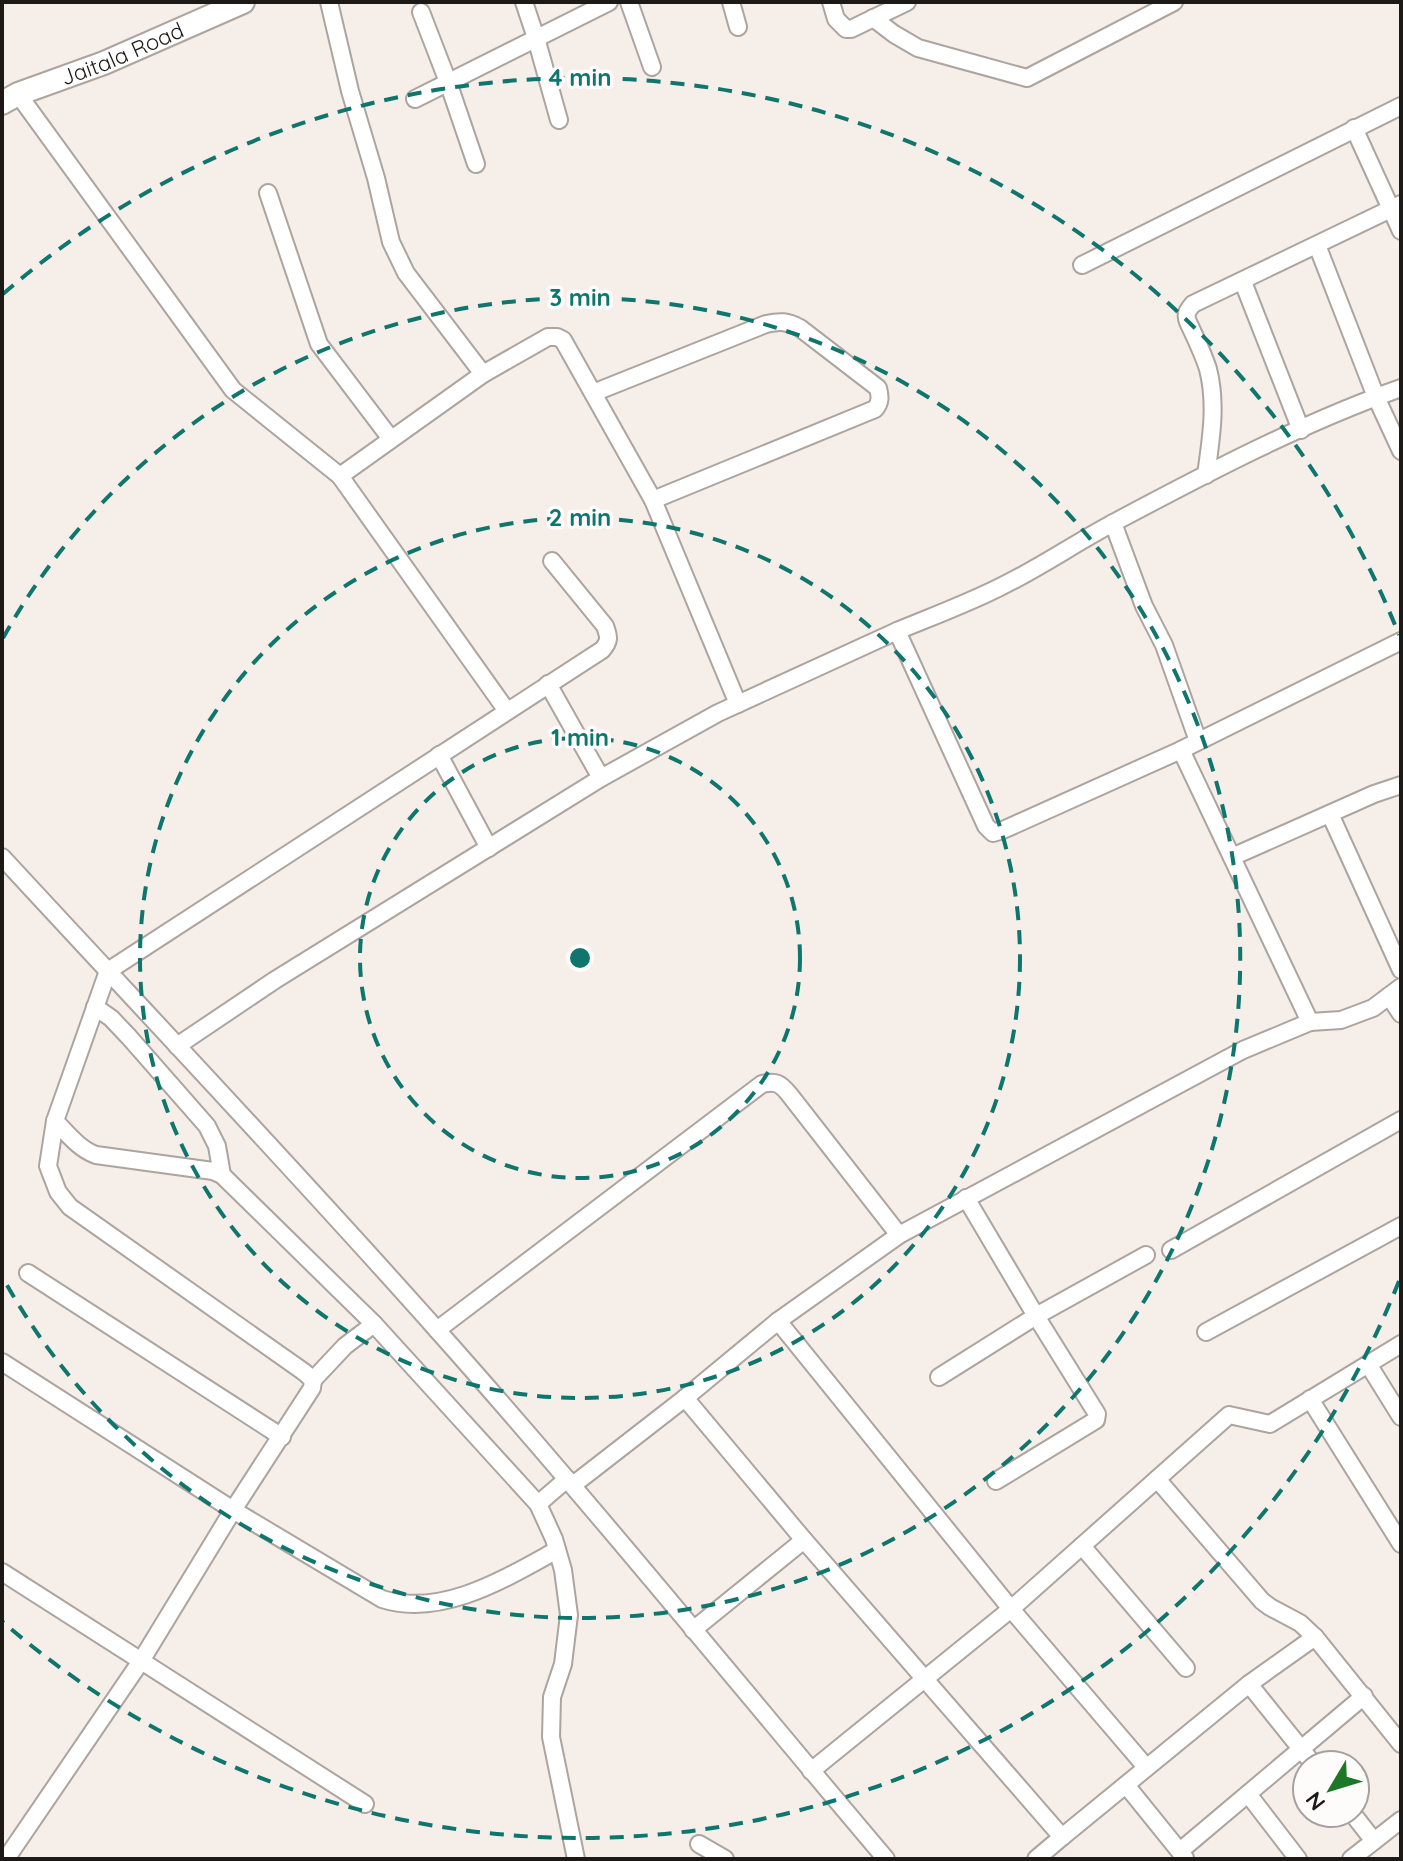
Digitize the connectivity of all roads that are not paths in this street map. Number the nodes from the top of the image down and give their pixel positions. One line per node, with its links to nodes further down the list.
1 (243, 2): 16 (street, Jaitala Road)
2 (329, 2): 28 (street)
3 (524, 2): 13 (street)
4 (609, 2): 13 (street)
5 (629, 2): 14 (street)
6 (731, 2): 12 (street)
7 (831, 2): 11 (street)
8 (907, 2): 11 (street)
9 (1174, 2): 11 (street)
10 (421, 12): 15 (street)
11 (873, 18)
12 (738, 27)
13 (536, 38): 15 (street); 19 (street)
14 (652, 67)
15 (448, 82): 17 (street); 21 (street)
16 (10, 99): 36 (street)
17 (415, 99)
18 (1401, 106): 20 (street)
19 (559, 120)
20 (1354, 128): 23 (street); 26 (street)
21 (476, 164)
22 (268, 193): 33 (street)
23 (1396, 207): 24 (street); 25 (street)
24 (1401, 231)
25 (1317, 245): 27 (street); 31 (street)
26 (1082, 265)
27 (1243, 282): 32 (street); 35 (street)
28 (483, 374): 30 (street); 33 (street)
29 (1401, 388): 31 (street)
30 (593, 393): 37 (street); 37 (street)
31 (1376, 397): 32 (street); 34 (street)
32 (1301, 430): 35 (street)
33 (391, 439): 36 (street)
34 (1401, 451)
35 (1206, 475): 38 (street)
36 (340, 476): 44 (street)
37 (653, 500): 43 (street)
38 (1113, 523): 40 (street); 45 (street)
39 (552, 561): 42 (street)
40 (897, 631): 43 (street); 46 (street)
41 (1401, 641): 45 (street)
42 (548, 684): 44 (street); 48 (street)
43 (738, 704): 48 (street)
44 (507, 711): 47 (street)
45 (1198, 741): 46 (street)
46 (1181, 750): 53 (street)
47 (439, 755): 51 (street); 55 (street)
48 (601, 778): 51 (street)
49 (1401, 785): 50 (street)
50 (1330, 814): 53 (street); 54 (street)
51 (489, 848): 60 (street)
52 (2, 857): 55 (street)
53 (1232, 857): 59 (street)
54 (1401, 970)
55 (108, 971): 57 (street); 60 (street)
56 (1395, 991): 58 (street); 59 (street)
57 (95, 1007): 62 (street); 63 (street)
58 (1401, 1014)
59 (1310, 1022): 64 (street)
60 (177, 1046): 73 (street)
61 (1401, 1120): 67 (street)
62 (55, 1121): 63 (street); 79 (street)
63 (222, 1175): 72 (street)
64 (966, 1198): 66 (street); 70 (street)
65 (1401, 1226): 74 (street)
66 (899, 1235): 71 (street); 73 (street)
67 (1171, 1250)
68 (1146, 1255): 70 (street)
69 (28, 1273): 83 (street)
70 (1036, 1316): 78 (street); 85 (street)
71 (778, 1321): 80 (street); 94 (street)
72 (374, 1324): 79 (street); 87 (street)
73 (437, 1330): 86 (street)
74 (1206, 1332)
75 (1401, 1344): 77 (street)
76 (2, 1362): 88 (street)
77 (1368, 1364): 81 (street); 82 (street)
78 (939, 1377)
79 (313, 1380): 83 (street)
80 (685, 1398): 86 (street); 89 (street)
81 (1310, 1399): 84 (street); 90 (street)
82 (1401, 1417)
83 (282, 1437): 88 (street)
84 (1157, 1479): 91 (street); 96 (street)
85 (996, 1481)
86 (570, 1482): 87 (street); 95 (street)
87 (538, 1504): 92 (street)
88 (233, 1510): 92 (street); 97 (street)
89 (804, 1540): 95 (street); 99 (street)
90 (1401, 1544)
91 (1082, 1546): 94 (street); 98 (street)
92 (557, 1550): 117 (street)
93 (2, 1572): 97 (street)
94 (1011, 1609): 99 (street); 105 (street)
95 (693, 1630): 106 (street)
96 (1315, 1637): 100 (street); 101 (street)
97 (141, 1661): 109 (street); 116 (street)
98 (1186, 1668)
99 (924, 1679): 106 (street); 112 (street)
100 (1249, 1684): 103 (street); 105 (street)
101 (1364, 1696): 102 (street); 103 (street)
102 (1401, 1744)
103 (1301, 1749)
104 (1291, 1757): 108 (street)
105 (1146, 1767): 107 (street)
106 (811, 1771): 119 (street)
107 (1126, 1785): 112 (street); 115 (street)
108 (1248, 1794): 115 (street); 121 (street)
109 (365, 1804)
110 (1401, 1820): 113 (street)
111 (1365, 1829): 113 (street)
112 (1062, 1837): 120 (street)
113 (1374, 1841): 122 (street)
114 (699, 1844): 118 (street)
115 (1183, 1855)
116 (6, 1859)
117 (576, 1859)
118 (725, 1859)
119 (886, 1859)
120 (1036, 1859)
121 (1298, 1859)
122 (1351, 1859)

